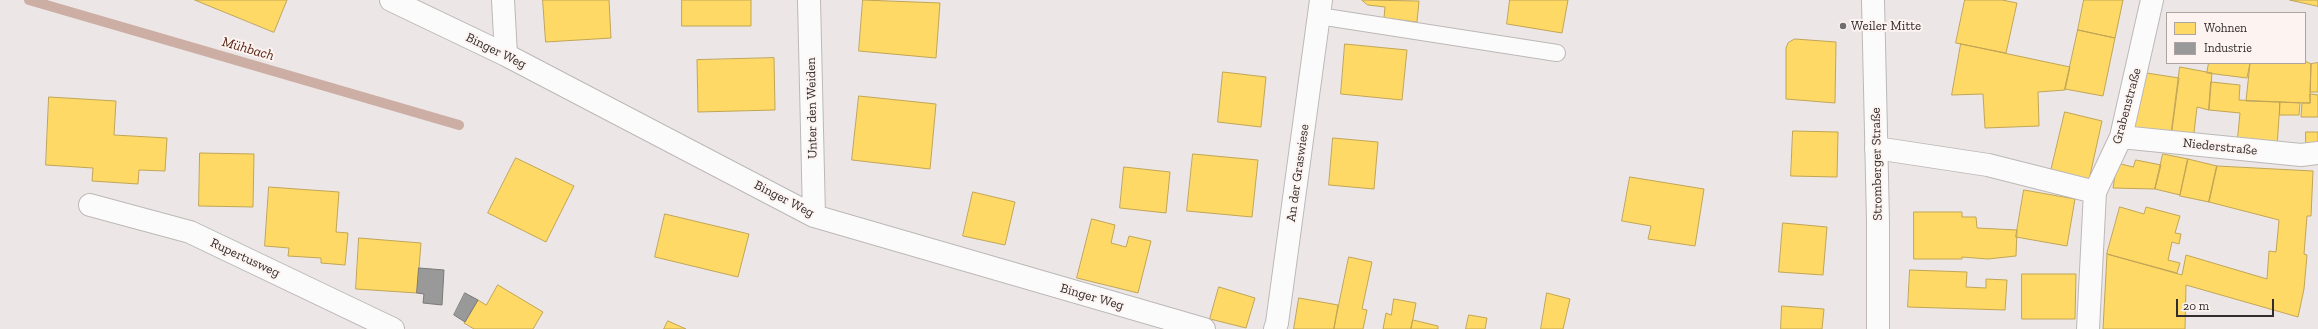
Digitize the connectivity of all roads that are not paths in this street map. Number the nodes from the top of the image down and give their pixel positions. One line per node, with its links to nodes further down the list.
1 (391, 0): 8 (street, Binger Weg)
2 (503, 0): 8 (street)
3 (809, 0): 14 (street, Unter den Weiden)
4 (1873, 0): 10 (street, Stromberger Straße)
5 (2152, 0): 9 (street, Grabenstraße)
6 (1320, 8): 7 (lane, An der Graswiese); 17 (street, An der Graswiese)
7 (1558, 53)
8 (506, 55): 14 (street, Binger Weg)
9 (2121, 137): 11 (street, Niederstraße); 12 (street, Grabenstraße)
10 (1876, 148): 12 (street); 18 (street, Stromberger Straße)
11 (2318, 152)
12 (2095, 192): 19 (street, Grabenstraße)
13 (90, 205): 15 (street, Rupertusweg)
14 (814, 216): 16 (street, Binger Weg)
15 (393, 329)
16 (1204, 329)
17 (1275, 329)
18 (1878, 329)
19 (2088, 329)

